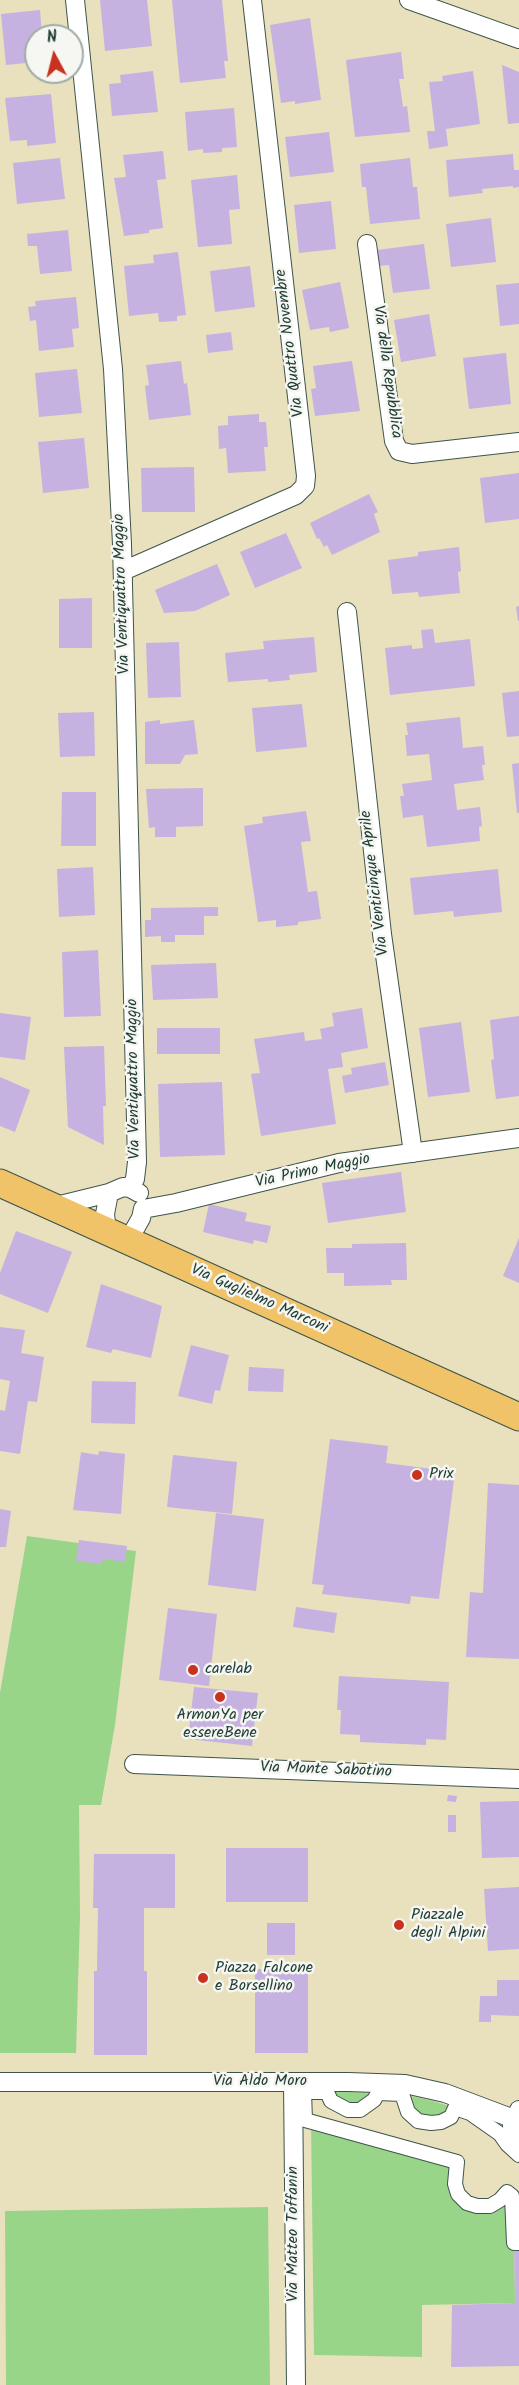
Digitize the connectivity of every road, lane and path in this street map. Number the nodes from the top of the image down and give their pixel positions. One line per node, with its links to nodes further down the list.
1 (75, 0): 7 (street, Via Ventiquattro Maggio)
2 (252, 0): 7 (street, Via Quattro Novembre)
3 (409, 0): 4 (street)
4 (519, 39)
5 (367, 244): 6 (street, Via della Repubblica)
6 (519, 442)
7 (123, 571): 12 (street, Via Ventiquattro Maggio)
8 (348, 612): 10 (street, Via Venticinque Aprile)
9 (519, 1138): 10 (street, Via Primo Maggio)
10 (413, 1153): 15 (street, Via Primo Maggio)
11 (0, 1183): 14 (main road, Via Guglielmo Marconi)
12 (130, 1188): 13 (street); 15 (street)
13 (109, 1193): 14 (street); 16 (street)
14 (52, 1207): 16 (main road, Via Guglielmo Marconi)
15 (143, 1209): 16 (street)
16 (118, 1236): 17 (main road, Via Guglielmo Marconi)
17 (519, 1417)
18 (134, 1764): 19 (street, Via Monte Sabotino)
19 (519, 1779)
20 (0, 2082): 21 (street, Via Aldo Moro)
21 (293, 2082): 22 (street, Via Aldo Moro); 26 (street, Via Matteo Toffanin)
22 (516, 2115): 23 (street, Via Aldo Moro)
23 (519, 2142)
24 (519, 2155): 25 (street)
25 (519, 2243)
26 (296, 2385)

